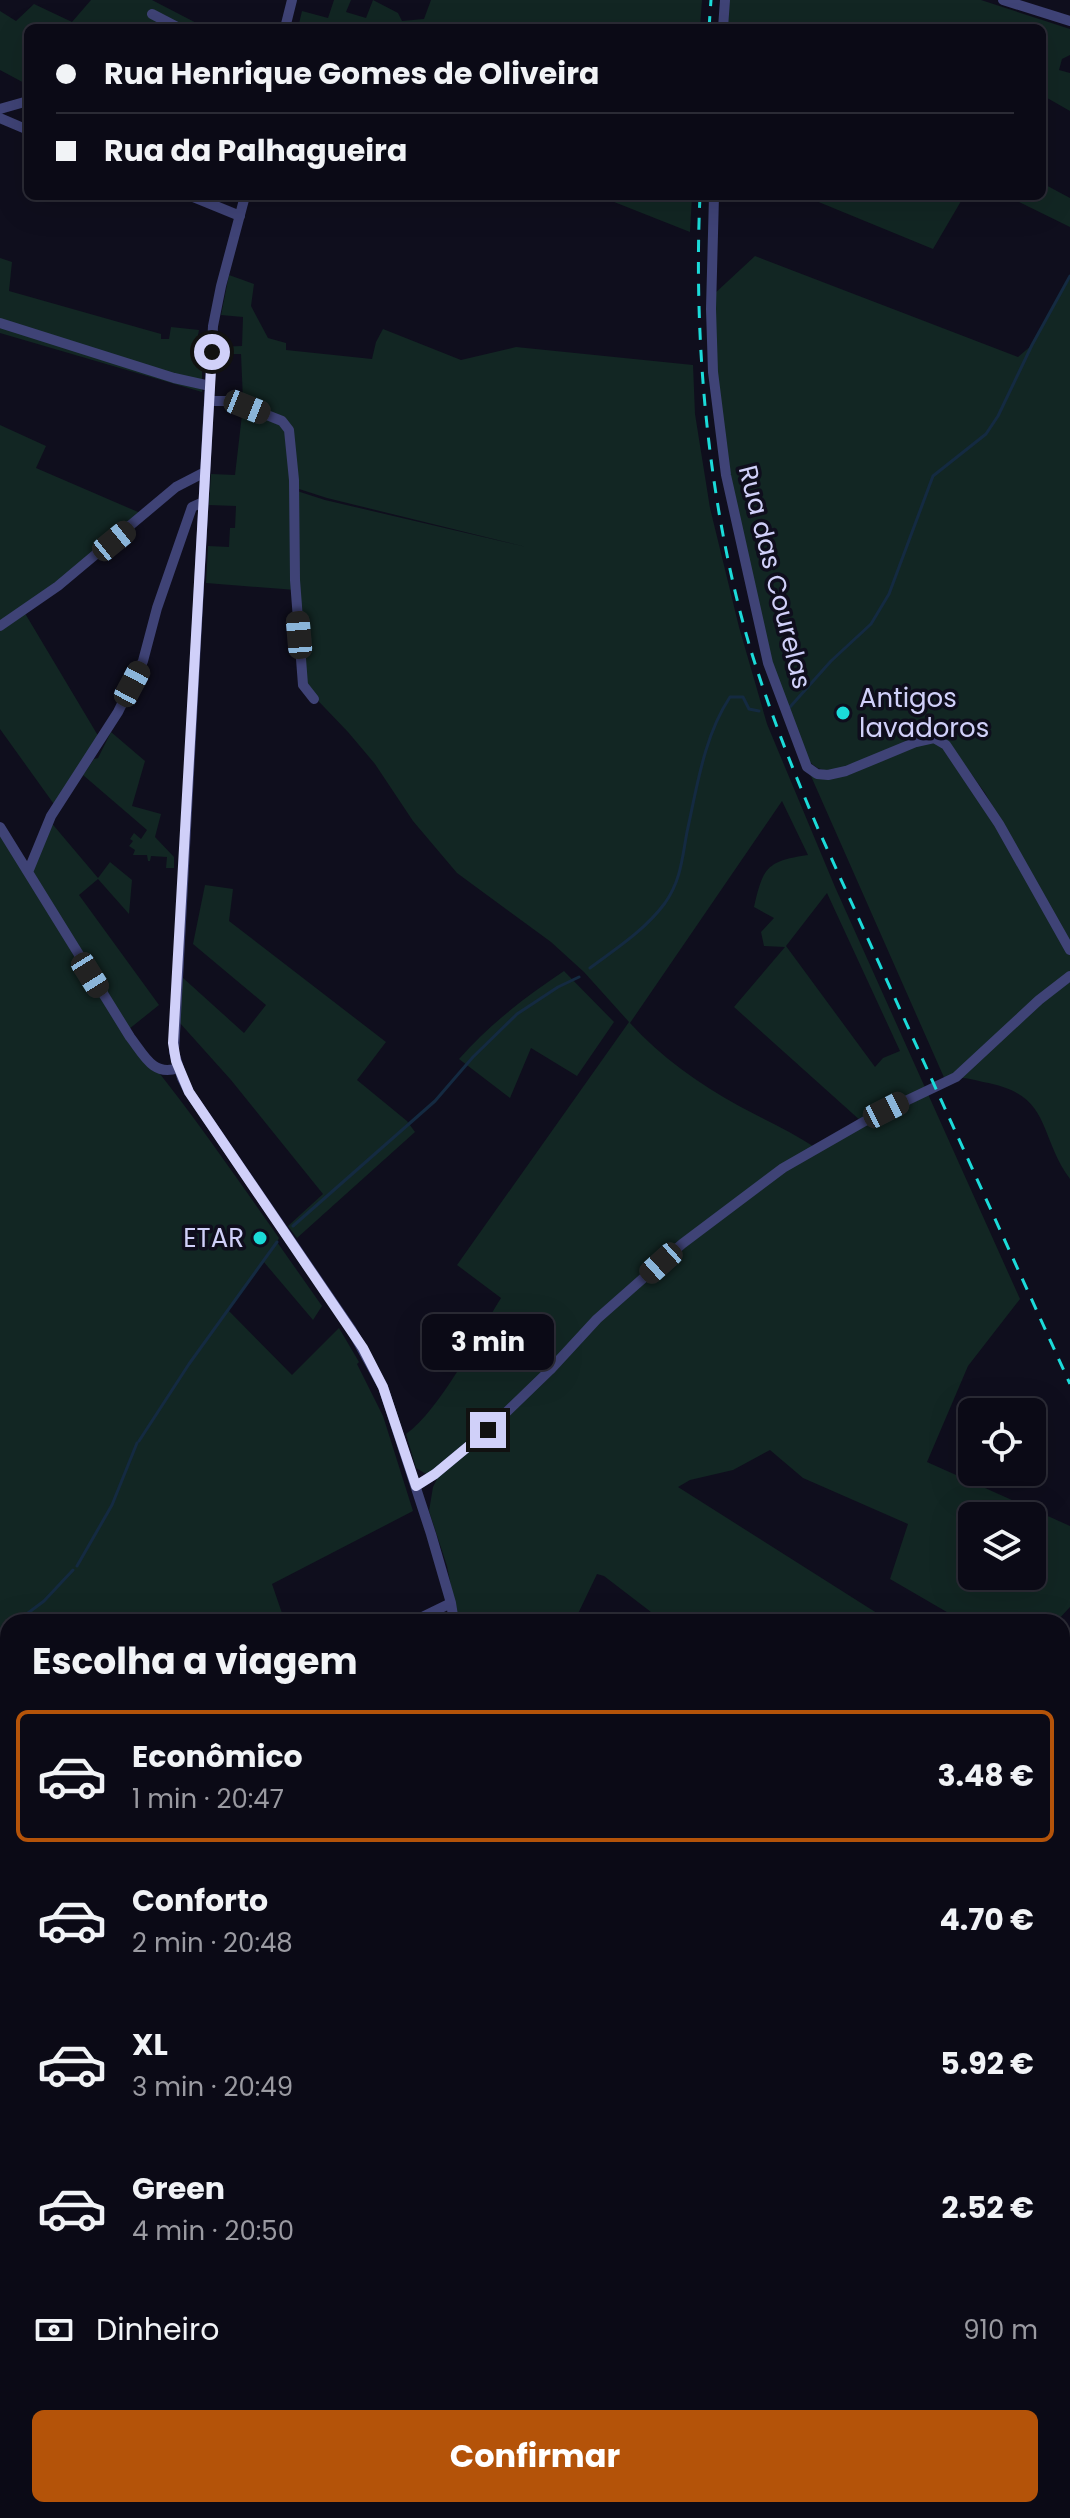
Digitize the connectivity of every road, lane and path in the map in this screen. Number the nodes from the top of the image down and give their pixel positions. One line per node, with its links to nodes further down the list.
1 (292, 0): 7 (street)
2 (725, 0): 8 (street)
3 (1003, 0): 5 (street)
4 (152, 14): 6 (street)
5 (1070, 21)
6 (171, 24)
7 (286, 24)
8 (723, 24)
9 (24, 102): 10 (street)
10 (0, 109)
11 (0, 118): 12 (street)
12 (24, 128)
13 (201, 200): 16 (street)
14 (244, 200): 16 (street)
15 (714, 200): 26 (street, Rua das Courelas)
16 (240, 216): 18 (street)
17 (0, 323): 18 (street)
18 (210, 386): 19 (street)
19 (209, 401): 20 (street); 23 (street)
20 (205, 472): 21 (street); 22 (street)
21 (203, 502): 25 (street); 28 (street)
22 (0, 626)
23 (314, 699)
24 (0, 827): 25 (street)
25 (28, 872): 28 (street)
26 (1070, 950)
27 (1070, 976): 29 (street)
28 (178, 1068): 29 (street)
29 (416, 1486): 30 (street)
30 (451, 1603): 31 (street); 32 (street)
31 (428, 1614)
32 (453, 1614)

